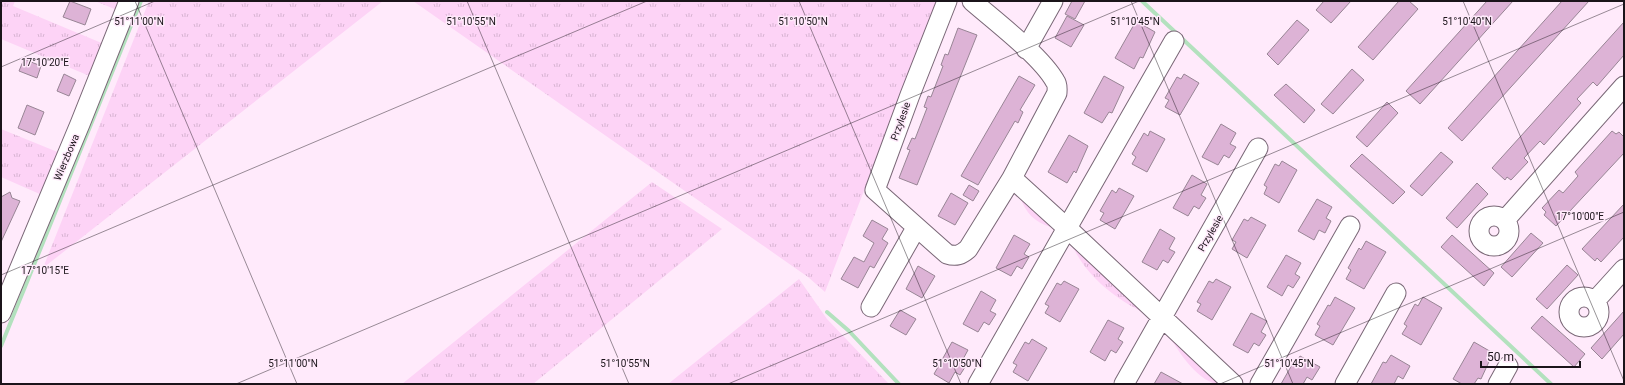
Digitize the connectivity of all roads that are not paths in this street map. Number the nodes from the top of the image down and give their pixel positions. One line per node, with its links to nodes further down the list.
1 (129, 1): 18 (street, Wierzbowa)
2 (947, 1): 12 (street, Przylesie)
3 (972, 1): 6 (street, Przylesie)
4 (1053, 1): 6 (street)
5 (1174, 41): 13 (street)
6 (1026, 48): 9 (street, Przylesie)
7 (1624, 86): 10 (street)
8 (1258, 148): 19 (street, Przylesie)
9 (1012, 178): 12 (street, Przylesie); 13 (street)
10 (1505, 220)
11 (1350, 226): 24 (street)
12 (916, 228): 17 (street)
13 (1067, 228): 19 (street); 21 (street)
14 (1624, 269): 16 (street)
15 (1396, 293): 25 (street)
16 (1595, 301)
17 (871, 307)
18 (1, 313)
19 (1161, 317): 22 (street, Przylesie); 23 (street)
20 (1508, 366): 26 (street)
21 (978, 384)
22 (1124, 384)
23 (1233, 384)
24 (1260, 384)
25 (1345, 384)
26 (1498, 384)

